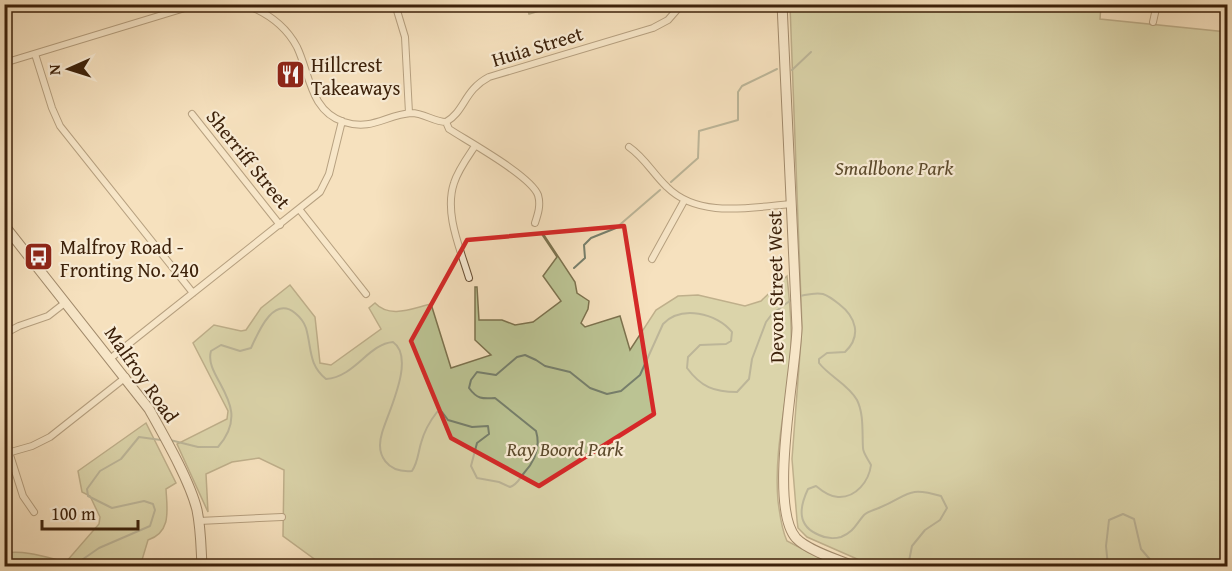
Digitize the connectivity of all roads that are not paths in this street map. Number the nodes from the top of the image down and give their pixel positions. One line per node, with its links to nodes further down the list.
1 (198, 4): 8 (street)
2 (244, 4): 12 (street)
3 (395, 4): 10 (street)
4 (682, 4): 13 (street, Huia Street)
5 (782, 4): 17 (main road, Devon Street West)
6 (1157, 4): 7 (street)
7 (1153, 22)
8 (35, 54): 9 (street); 24 (street)
9 (4, 63)
10 (409, 113): 12 (street); 13 (street)
11 (192, 114): 21 (street, Sherriff Street)
12 (342, 121): 18 (street)
13 (447, 122): 14 (street)
14 (475, 146): 19 (street); 23 (street)
15 (628, 147): 16 (street)
16 (684, 201): 17 (street); 22 (street)
17 (792, 204): 35 (main road, Devon Street West)
18 (299, 209): 21 (street); 25 (street)
19 (535, 223)
20 (4, 225): 26 (main road, Malfroy Road)
21 (280, 225): 24 (street)
22 (652, 259)
23 (469, 278)
24 (193, 293): 28 (street)
25 (366, 294)
26 (66, 302): 27 (street); 28 (main road, Malfroy Road)
27 (4, 334)
28 (111, 358): 29 (main road, Malfroy Road)
29 (126, 377): 30 (street); 33 (main road, Malfroy Road)
30 (7, 453): 31 (street)
31 (34, 512)
32 (282, 517): 33 (street)
33 (199, 521): 34 (main road, Malfroy Road)
34 (202, 567)
35 (854, 567)

